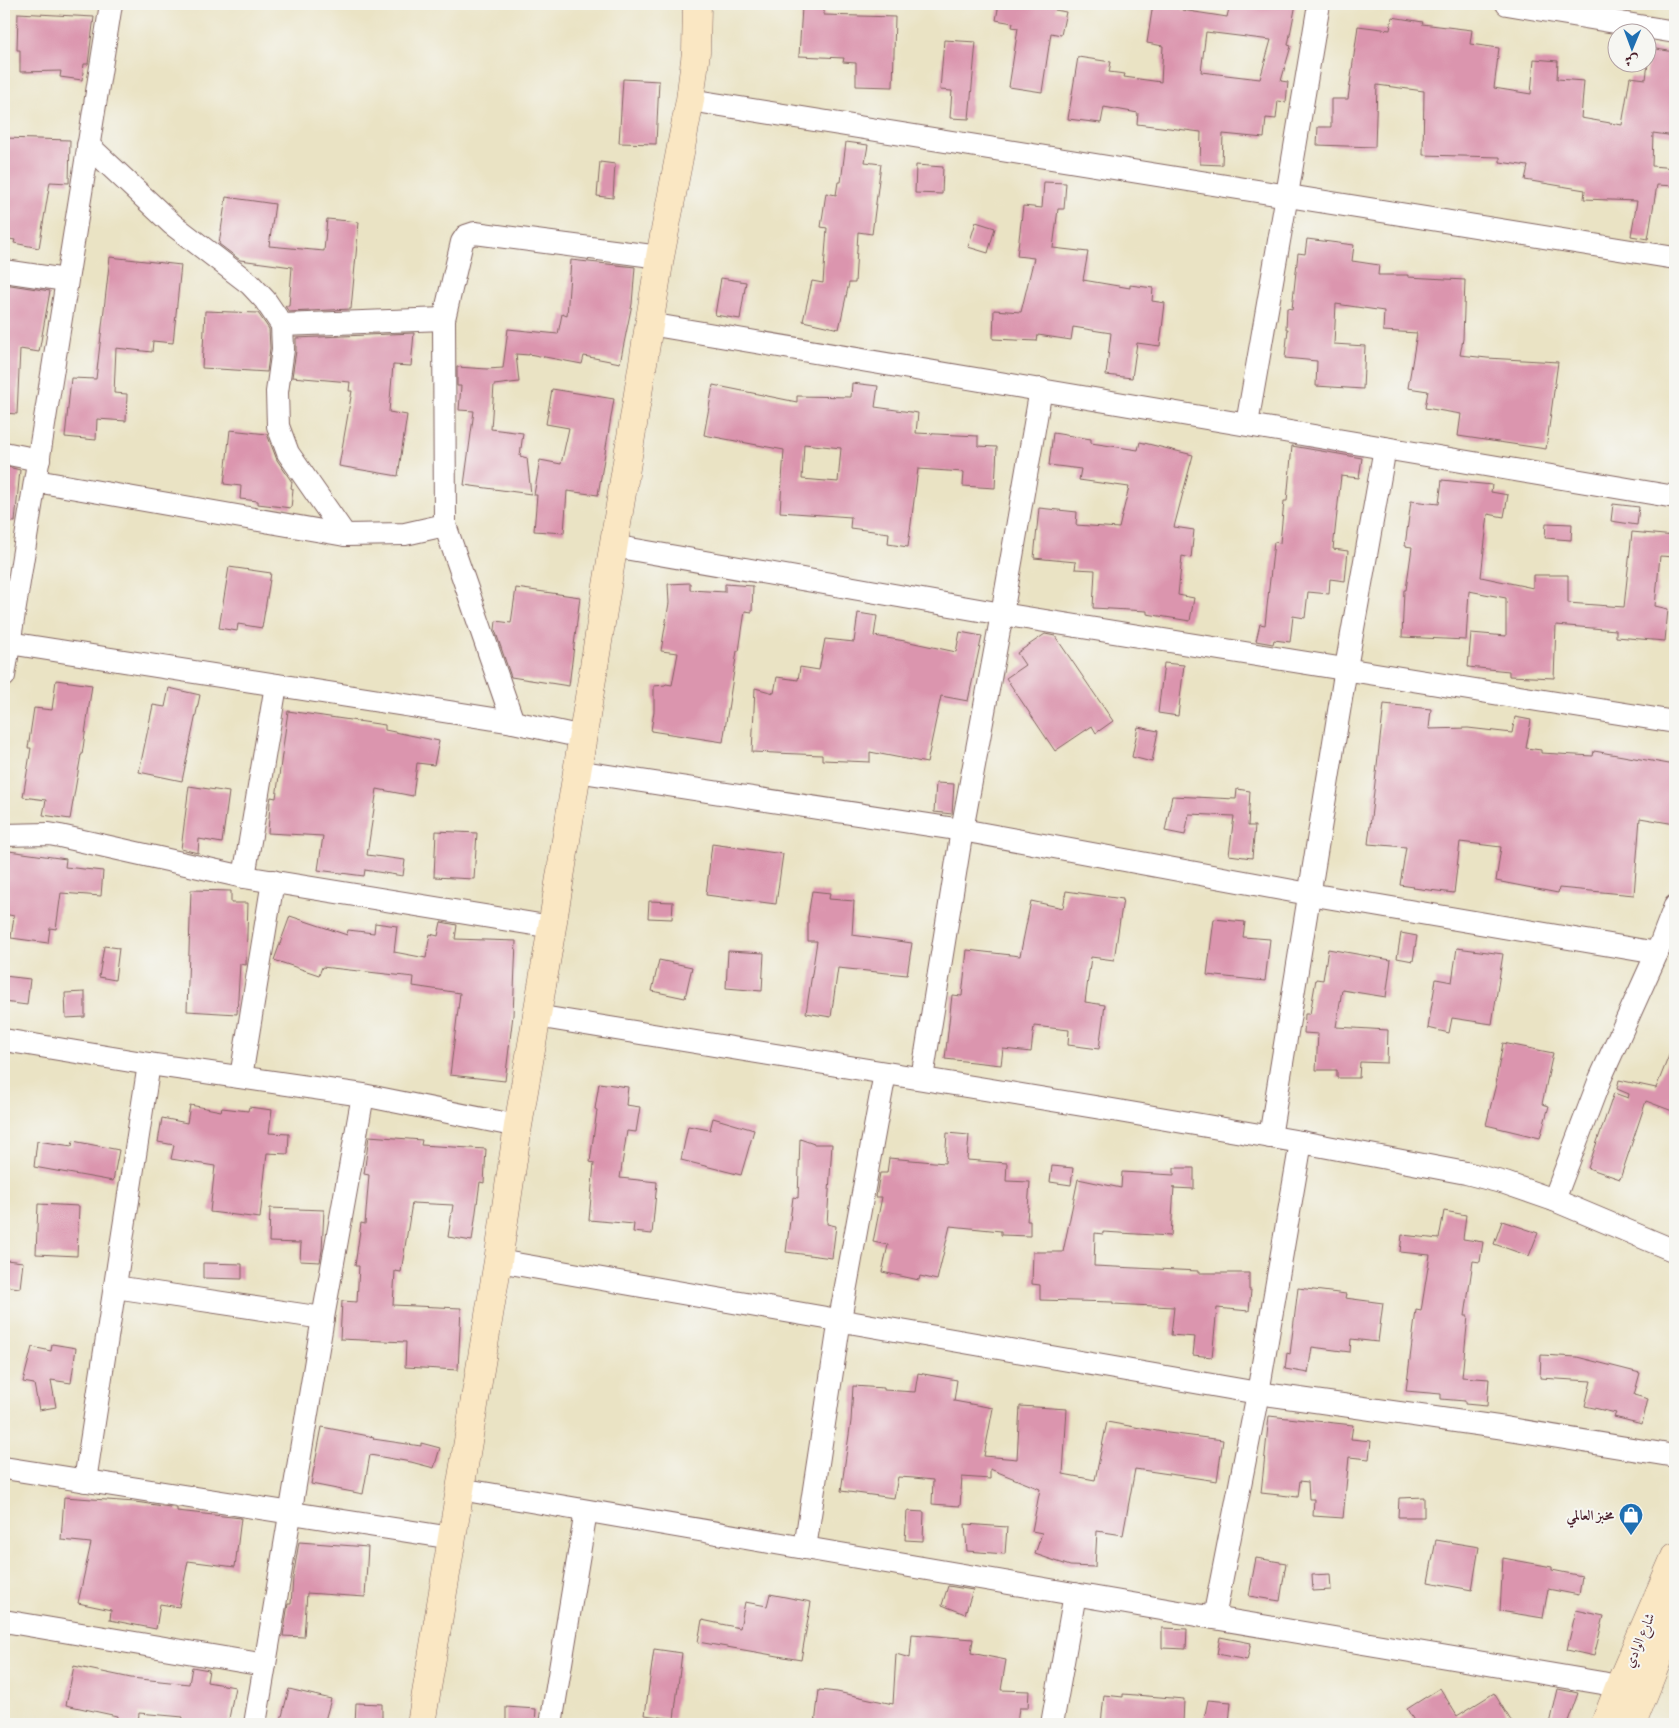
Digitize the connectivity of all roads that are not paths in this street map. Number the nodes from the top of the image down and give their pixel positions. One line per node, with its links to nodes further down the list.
1 (111, 4): 7 (street)
2 (697, 4): 6 (street)
3 (1319, 4): 8 (street)
4 (1507, 4): 5 (street)
5 (1675, 32)
6 (690, 100): 8 (street); 9 (street)
7 (88, 145): 12 (street); 15 (street)
8 (1288, 195): 10 (street); 17 (street)
9 (660, 257): 13 (street); 14 (street)
10 (1675, 258)
11 (4, 271): 12 (street)
12 (66, 280): 20 (street)
13 (444, 319): 15 (street); 22 (street)
14 (649, 324): 16 (street); 24 (street)
15 (282, 325): 23 (street)
16 (1041, 389): 17 (street); 25 (street)
17 (1247, 424): 18 (street)
18 (1385, 448): 21 (street); 27 (street)
19 (4, 453): 20 (street)
20 (37, 470): 23 (street); 26 (street)
21 (1675, 497)
22 (444, 525): 23 (street); 30 (street)
23 (345, 535)
24 (613, 546): 25 (street); 32 (street)
25 (1002, 614): 27 (street); 34 (street)
26 (9, 642): 28 (street); 29 (street)
27 (1346, 668): 31 (street); 38 (street)
28 (4, 670)
29 (276, 685): 30 (street); 36 (street)
30 (514, 722): 32 (street)
31 (1675, 722)
32 (583, 737): 33 (street)
33 (576, 771): 34 (street); 40 (street)
34 (962, 830): 38 (street); 47 (street)
35 (4, 834): 36 (street)
36 (244, 877): 37 (street)
37 (273, 881): 40 (street); 46 (street)
38 (1309, 894): 41 (street); 50 (street)
39 (1675, 906): 41 (street)
40 (552, 928): 42 (street)
41 (1657, 954): 52 (street)
42 (536, 1016): 45 (street); 49 (street)
43 (4, 1040): 44 (street)
44 (149, 1064): 46 (street); 55 (street)
45 (885, 1073): 47 (street); 57 (street)
46 (241, 1077): 48 (street)
47 (922, 1078): 50 (street)
48 (363, 1095): 49 (street); 56 (street)
49 (518, 1126): 54 (street)
50 (1270, 1137): 51 (street)
51 (1301, 1142): 52 (street); 58 (street)
52 (1554, 1200): 53 (street)
53 (1675, 1251)
54 (498, 1261): 57 (street); 62 (street)
55 (115, 1287): 56 (street); 61 (street)
56 (323, 1318): 64 (street)
57 (840, 1319): 58 (street); 66 (street)
58 (1258, 1393): 59 (street); 70 (street)
59 (1675, 1456)
60 (4, 1468): 61 (street)
61 (85, 1481): 64 (street)
62 (460, 1489): 63 (street); 65 (street)
63 (586, 1511): 66 (street); 76 (street)
64 (291, 1513): 65 (street); 72 (street)
65 (452, 1538): 75 (street)
66 (805, 1548): 68 (street)
67 (1675, 1557): 73 (street, شارع الوادي)
68 (1076, 1594): 70 (street); 77 (street)
69 (1675, 1615): 79 (street, شارع الوادي)
70 (1214, 1618): 73 (street)
71 (4, 1621): 72 (street)
72 (265, 1665): 74 (street)
73 (1619, 1687): 78 (street, شارع الوادي)
74 (255, 1724)
75 (421, 1724)
76 (551, 1724)
77 (1052, 1724)
78 (1606, 1724)
79 (1632, 1724)

